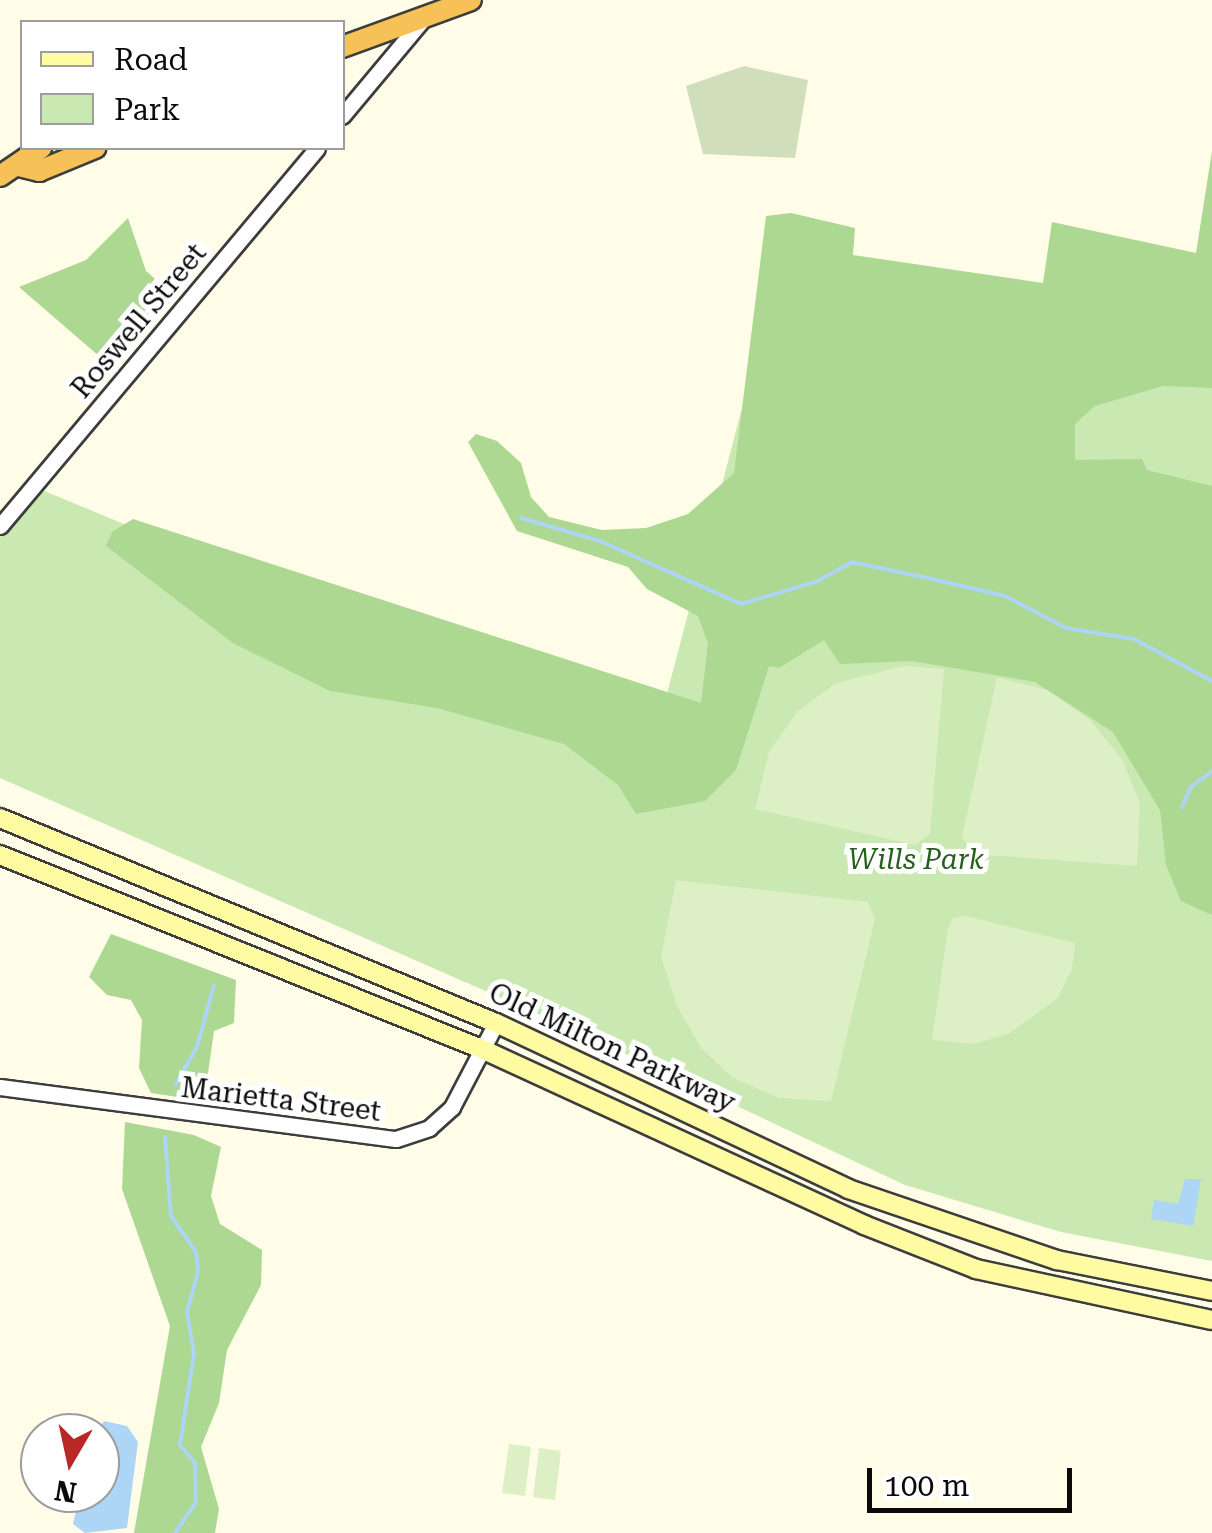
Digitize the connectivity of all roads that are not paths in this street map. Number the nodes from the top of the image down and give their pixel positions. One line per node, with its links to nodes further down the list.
1 (471, 0): 2 (highway)
2 (424, 18): 3 (highway); 4 (street)
3 (345, 46)
4 (345, 112)
5 (38, 150): 8 (highway)
6 (90, 150): 8 (highway)
7 (314, 150): 9 (street, Roswell Street)
8 (10, 171)
9 (0, 526)
10 (0, 818): 12 (main road, Old Milton Parkway)
11 (0, 855): 13 (main road, Old Milton Parkway)
12 (496, 1023): 13 (street, Marietta Street); 15 (main road, Old Milton Parkway)
13 (484, 1050): 14 (street, Marietta Street); 16 (main road, Old Milton Parkway)
14 (0, 1087)
15 (1212, 1290)
16 (1212, 1320)

